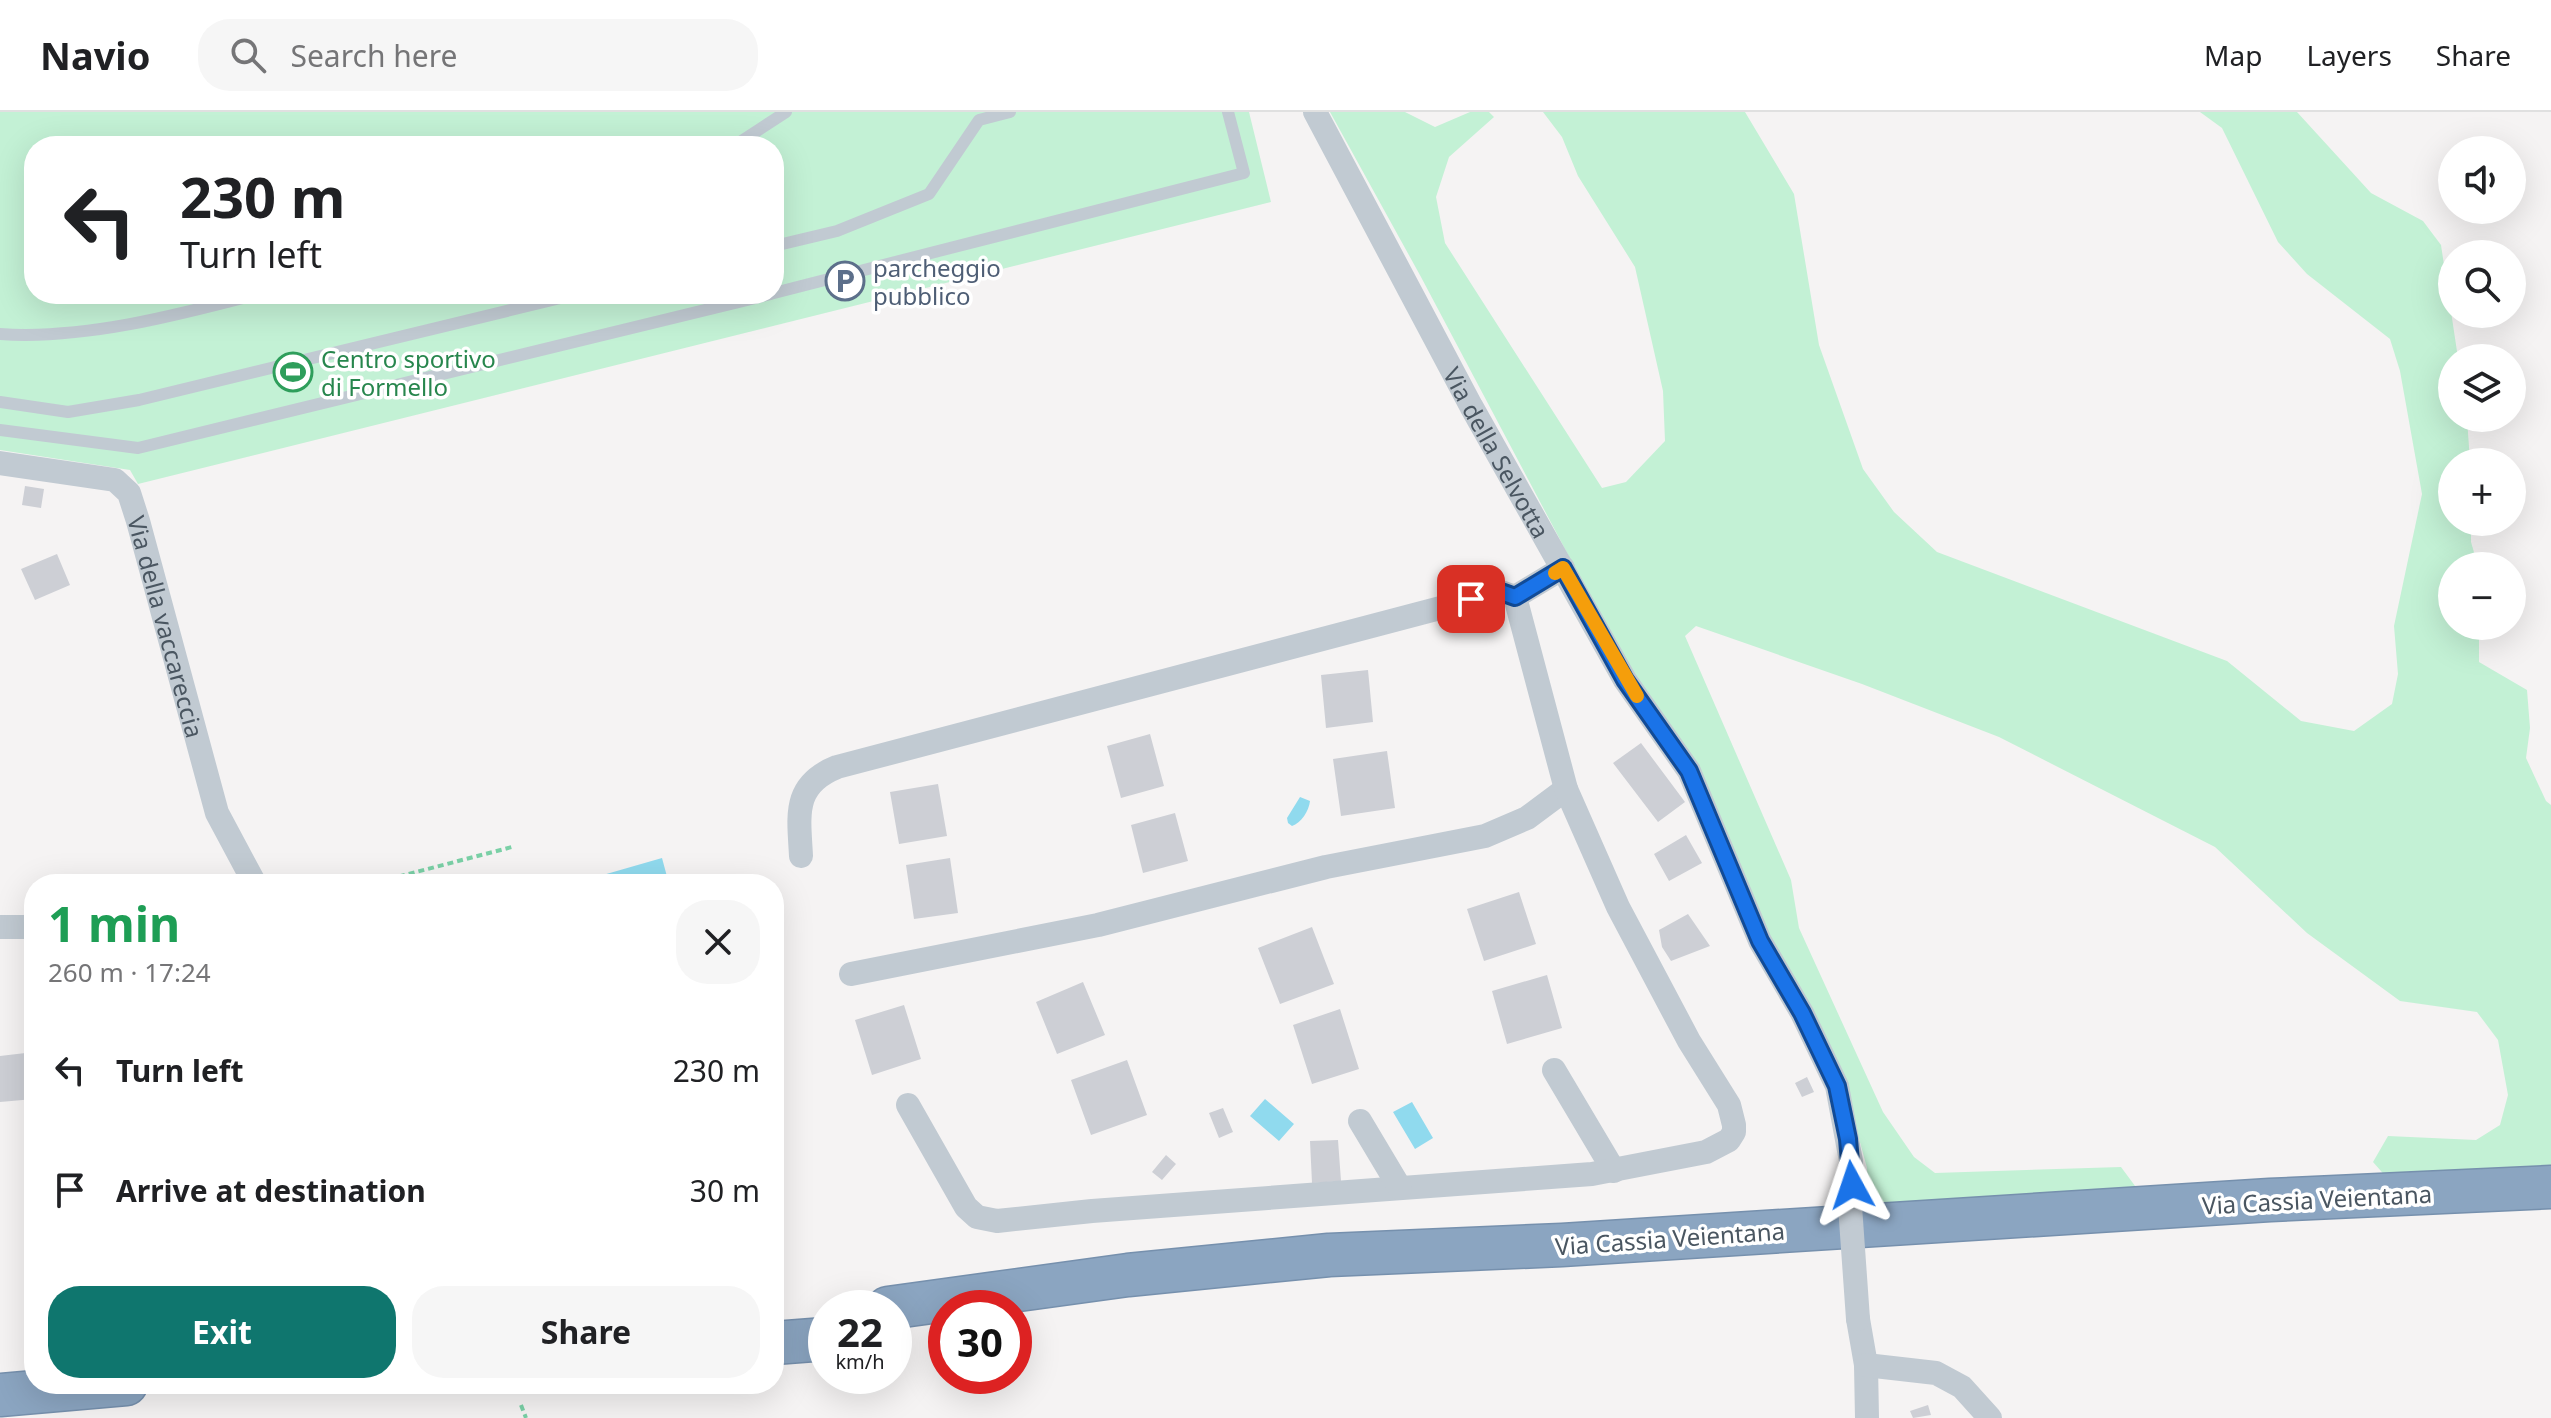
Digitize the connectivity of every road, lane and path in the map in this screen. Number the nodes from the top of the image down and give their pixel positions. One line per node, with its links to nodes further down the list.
1 (786, 112): 5 (lane)
2 (1010, 112): 6 (lane)
3 (1228, 112): 7 (lane)
4 (1315, 112): 15 (street, Via della Selvotta)
5 (749, 136)
6 (784, 244)
7 (784, 291)
8 (220, 304): 11 (lane)
9 (536, 304): 12 (lane)
10 (731, 304): 13 (lane)
11 (0, 334)
12 (0, 402)
13 (0, 430)
14 (0, 463): 20 (street, Via della vaccareccia)
15 (1563, 568): 16 (street); 39 (street, Via della Selvotta, bridge)
16 (1515, 597): 17 (street); 19 (street)
17 (1566, 789): 24 (street); 28 (street)
18 (512, 847): 21 (path)
19 (801, 856)
20 (250, 874)
21 (408, 874)
22 (0, 927): 23 (street)
23 (24, 927)
24 (851, 974)
25 (1554, 1070): 28 (street)
26 (908, 1105): 30 (street)
27 (1360, 1121): 30 (street)
28 (1614, 1171): 30 (street)
29 (2551, 1187): 32 (highway, Via Cassia Veientana)
30 (1400, 1188)
31 (2551, 1212): 35 (highway, Via Cassia Veientana)
32 (912, 1305)
33 (808, 1313): 34 (highway)
34 (784, 1315)
35 (1032, 1315)
36 (808, 1340): 37 (highway)
37 (784, 1342)
38 (24, 1365): 40 (highway)
39 (1866, 1365): 45 (street, Via della Selvotta); 46 (street)
40 (0, 1367)
41 (24, 1393): 42 (highway)
42 (0, 1395)
43 (521, 1405): 44 (path)
44 (526, 1418)
45 (1867, 1418)
46 (1990, 1418)

